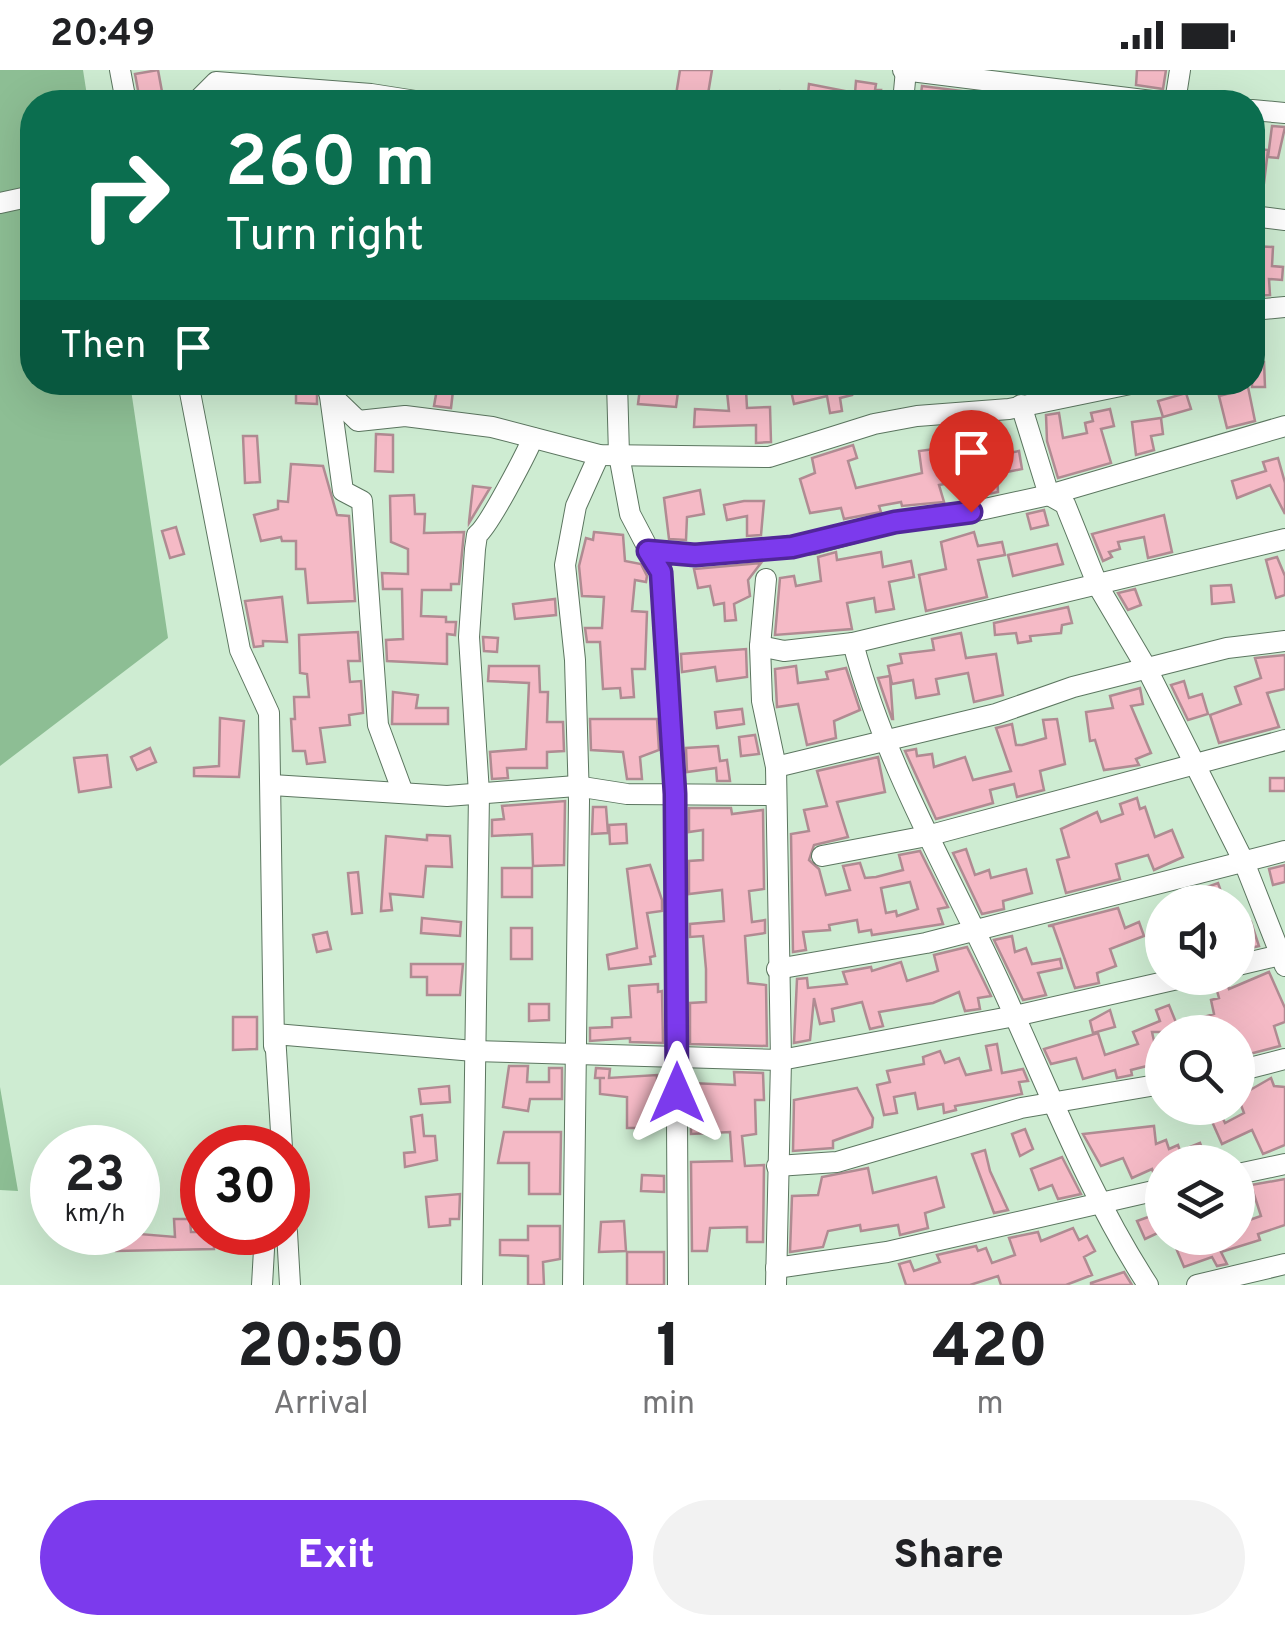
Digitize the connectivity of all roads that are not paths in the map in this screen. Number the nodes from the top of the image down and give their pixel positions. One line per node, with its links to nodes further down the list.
1 (905, 70): 2 (street)
2 (962, 74): 5 (street)
3 (208, 90): 4 (street)
4 (294, 90)
5 (1075, 90)
6 (191, 395): 28 (street)
7 (331, 395): 30 (street)
8 (336, 395): 13 (street)
9 (616, 395): 14 (street)
10 (1073, 395): 11 (street)
11 (1021, 405): 14 (street); 15 (street)
12 (1285, 426): 15 (street)
13 (533, 438): 14 (street); 31 (street)
14 (609, 455): 17 (street); 29 (street)
15 (1049, 494): 17 (street); 19 (street)
16 (1285, 539): 19 (street)
17 (648, 551): 32 (street)
18 (766, 579): 22 (street)
19 (1098, 586): 21 (street); 23 (street)
20 (1285, 641): 23 (street)
21 (853, 643): 22 (street); 24 (street)
22 (760, 646): 27 (street)
23 (1147, 669): 24 (street); 26 (street)
24 (884, 739): 27 (street); 34 (street)
25 (1285, 740): 26 (street)
26 (1191, 763): 34 (street); 37 (street)
27 (776, 767): 33 (street)
28 (272, 785): 30 (street); 44 (street)
29 (576, 786): 31 (street); 32 (street); 45 (street)
30 (402, 790): 31 (street)
31 (479, 793): 46 (street)
32 (675, 794): 33 (street); 47 (street)
33 (774, 795): 41 (street)
34 (927, 836): 36 (street); 38 (street)
35 (1285, 851): 37 (street)
36 (822, 856)
37 (1244, 862): 38 (street); 39 (street)
38 (974, 929): 41 (street); 43 (street)
39 (1284, 958): 40 (street)
40 (1255, 962)
41 (777, 969): 49 (street)
42 (1145, 986): 43 (street)
43 (1015, 1016): 49 (street); 52 (street)
44 (274, 1034): 46 (street); 53 (street); 54 (street)
45 (574, 1050): 46 (street); 47 (street); 67 (street)
46 (474, 1051): 66 (street)
47 (677, 1054): 49 (street); 68 (street)
48 (1285, 1059): 50 (street)
49 (782, 1060): 56 (street)
50 (1255, 1067)
51 (1145, 1087): 52 (street)
52 (1054, 1100): 56 (street); 59 (street)
53 (270, 1125)
54 (280, 1125)
55 (1285, 1164): 57 (street)
56 (776, 1166): 63 (street)
57 (1255, 1170)
58 (1145, 1192): 59 (street)
59 (1102, 1200): 63 (street); 69 (street)
60 (264, 1255): 64 (street)
61 (288, 1255): 65 (street)
62 (1285, 1264): 70 (street)
63 (776, 1277)
64 (262, 1285)
65 (290, 1285)
66 (472, 1285)
67 (573, 1285)
68 (678, 1285)
69 (1148, 1285)
70 (1196, 1285)

